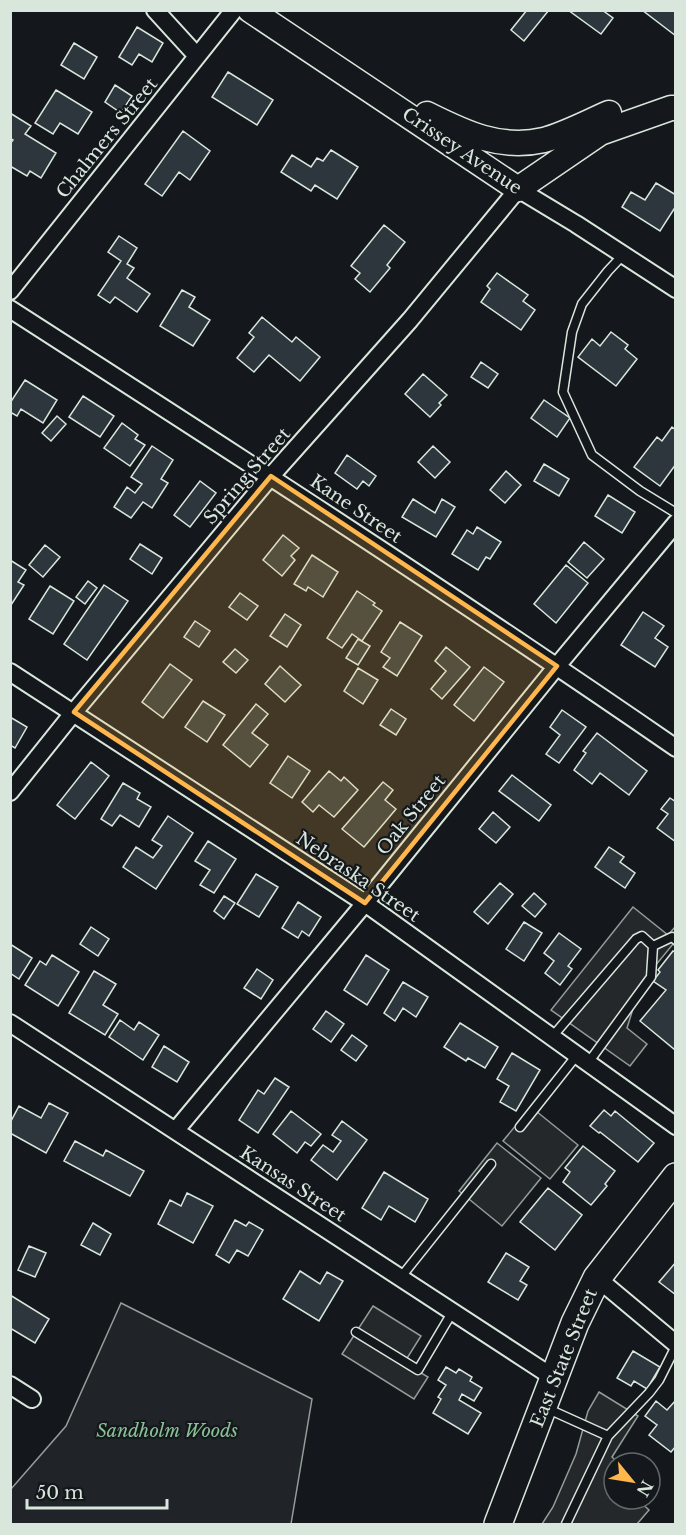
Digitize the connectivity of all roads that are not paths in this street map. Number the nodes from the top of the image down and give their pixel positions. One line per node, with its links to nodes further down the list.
1 (155, 10): 4 (street)
2 (234, 10): 4 (street, Chalmers Street)
3 (250, 10): 5 (main road, Crissey Avenue)
4 (197, 56): 10 (street, Chalmers Street)
5 (342, 71): 6 (main road); 7 (main road, Crissey Avenue)
6 (673, 108): 7 (main road)
7 (518, 189): 8 (street, Crissey Avenue); 12 (street, Spring Street)
8 (623, 255): 9 (street, Crissey Avenue); 13 (lane)
9 (675, 289)
10 (10, 291)
11 (10, 309): 12 (street, Kane Street)
12 (271, 476): 15 (street, Kane Street); 17 (street, Spring Street)
13 (675, 513)
14 (675, 523): 15 (street, Oak Street)
15 (556, 666): 18 (street, Kane Street); 20 (street, Oak Street)
16 (10, 672): 17 (street, Nebraska Street)
17 (74, 712): 19 (street, Spring Street); 20 (street, Nebraska Street)
18 (675, 748)
19 (10, 792)
20 (365, 903): 24 (street, Nebraska Street); 28 (street, Oak Street)
21 (675, 940): 22 (lane)
22 (653, 946): 24 (lane); 25 (lane)
23 (10, 1023): 28 (street, Kansas Street)
24 (552, 1037): 25 (street, Nebraska Street)
25 (582, 1059): 26 (street, Nebraska Street); 27 (lane)
26 (675, 1126)
27 (520, 1127)
28 (176, 1130): 31 (street, Kansas Street)
29 (491, 1164): 31 (lane)
30 (675, 1176): 32 (main road, East State Street)
31 (400, 1277): 33 (street, Kansas Street)
32 (597, 1278): 35 (street); 36 (main road, East State Street)
33 (453, 1311): 34 (lane); 36 (street, Kansas Street)
34 (356, 1332)
35 (675, 1345): 40 (lane)
36 (554, 1378): 39 (main road, East State Street)
37 (10, 1385): 38 (street)
38 (32, 1399)
39 (543, 1406): 40 (lane); 41 (main road, East State Street)
40 (608, 1436): 42 (lane)
41 (498, 1524)
42 (566, 1524)

